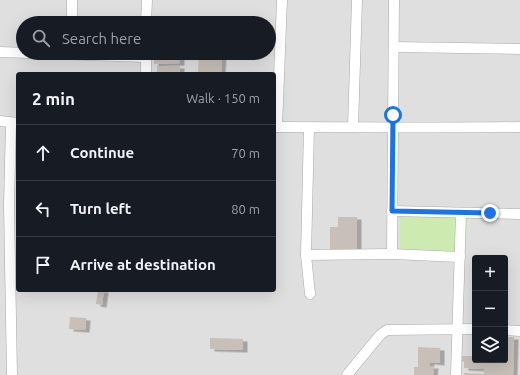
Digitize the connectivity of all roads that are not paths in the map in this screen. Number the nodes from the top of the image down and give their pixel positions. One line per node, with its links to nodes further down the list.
1 (72, 0): 6 (street)
2 (147, 0): 7 (street)
3 (282, 0): 16 (street)
4 (357, 0): 17 (street)
5 (394, 0): 8 (street)
6 (72, 16)
7 (146, 16)
8 (394, 47): 9 (street); 20 (street)
9 (520, 49)
10 (0, 52): 11 (street)
11 (16, 52)
12 (145, 60): 13 (street)
13 (146, 72)
14 (0, 122): 15 (street)
15 (14, 123): 21 (street)
16 (276, 127): 19 (street)
17 (353, 127): 19 (street); 20 (street)
18 (520, 127): 20 (street)
19 (309, 128): 26 (street)
20 (393, 128): 22 (street)
21 (14, 205): 27 (street)
22 (392, 211): 23 (street); 25 (street)
23 (461, 213): 24 (street); 28 (street)
24 (520, 214)
25 (392, 254): 26 (street); 28 (street)
26 (306, 255): 29 (street)
27 (14, 257): 34 (street)
28 (460, 257): 30 (street)
29 (310, 294)
30 (458, 329): 31 (street); 35 (street); 36 (street)
31 (472, 329)
32 (508, 330): 33 (street)
33 (520, 331)
34 (12, 375)
35 (346, 375)
36 (456, 375)

